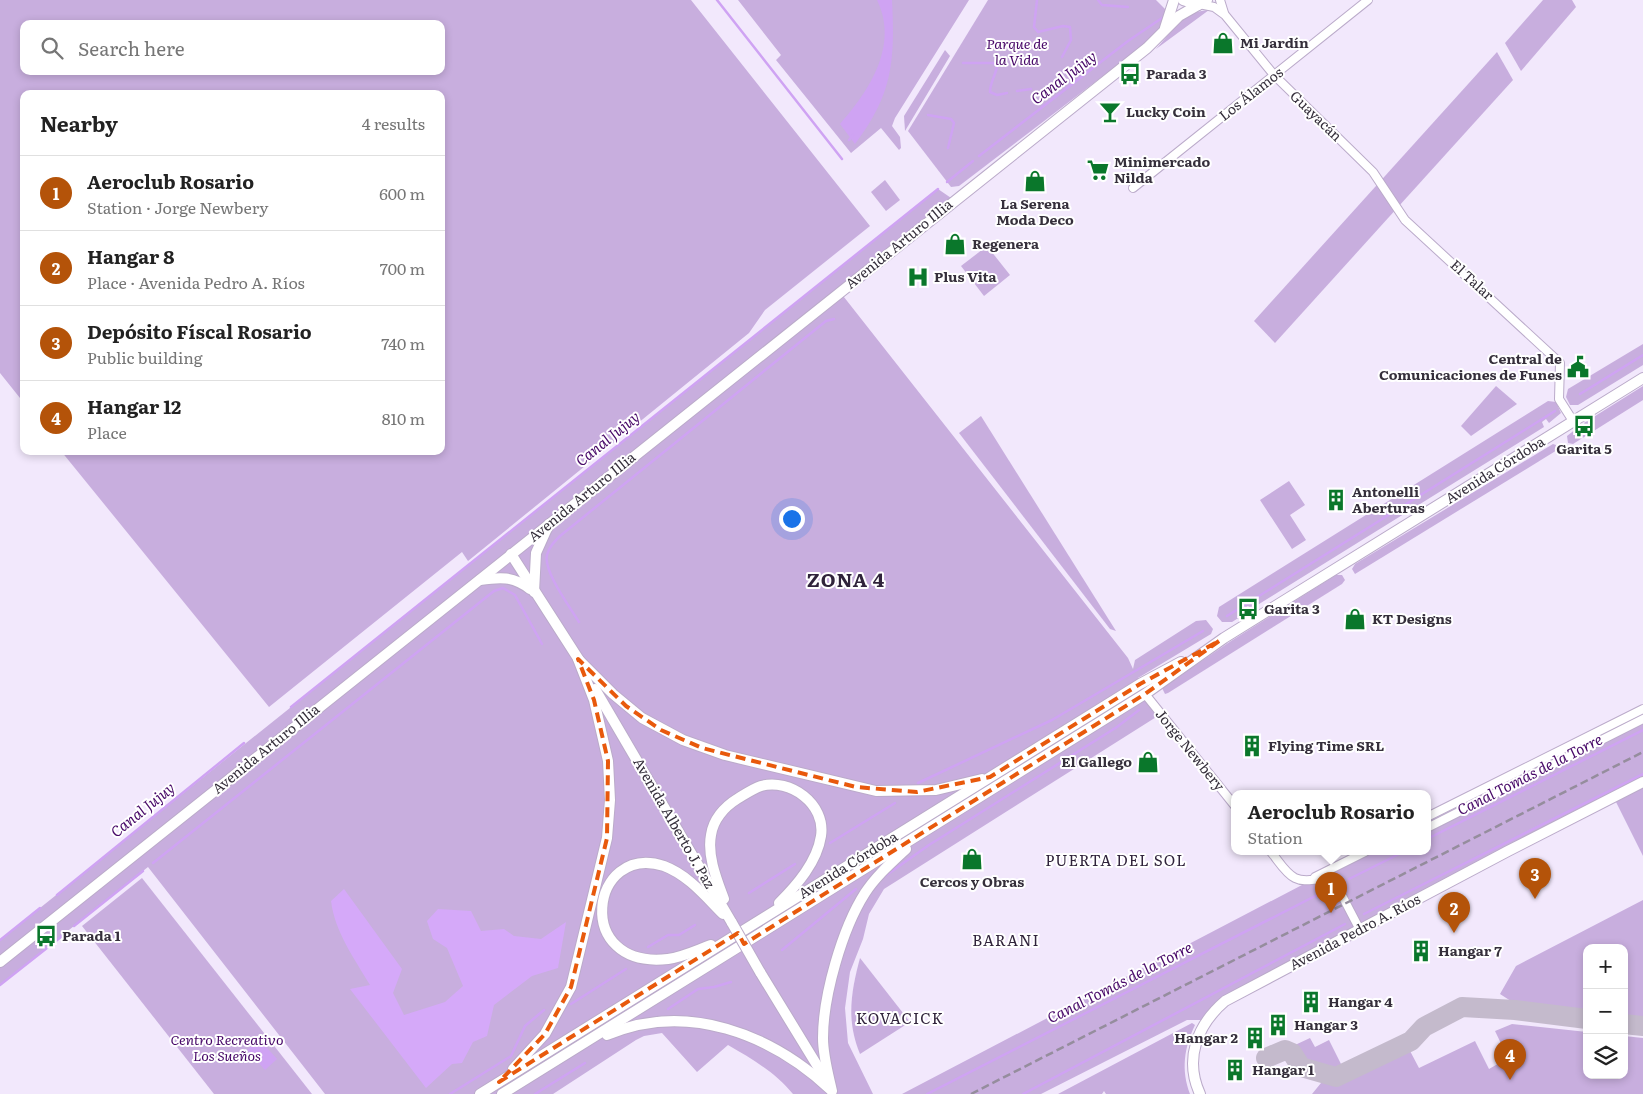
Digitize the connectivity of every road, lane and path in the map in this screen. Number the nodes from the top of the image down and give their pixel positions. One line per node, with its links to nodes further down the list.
1 (1174, 0): 7 (main road, Avenida Arturo Illia)
2 (1183, 0): 5 (main road)
3 (1220, 0): 6 (street, Guayacán)
4 (1368, 0): 8 (street, Los Álamos)
5 (1202, 3): 6 (street, Guayacán); 7 (main road, Avenida Arturo Illia)
6 (1225, 15): 8 (street, Guayacán)
7 (1164, 31): 13 (main road, Avenida Arturo Illia)
8 (1274, 75): 9 (street, Los Álamos); 10 (street, Guayacán)
9 (1133, 188)
10 (1389, 195): 12 (street, El Talar)
11 (1643, 378): 12 (main road, Avenida Córdoba)
12 (1574, 421): 17 (main road, Avenida Córdoba)
13 (549, 523): 14 (main road, Avenida Arturo Illia); 16 (main road)
14 (511, 554): 15 (main road, Avenida Arturo Illia); 16 (main road, Avenida Alberto J. Paz)
15 (478, 580): 16 (main road); 35 (main road, Avenida Arturo Illia)
16 (534, 593): 18 (main road, Avenida Alberto J. Paz)
17 (1219, 641): 19 (main road, Avenida Córdoba); 22 (main road, Avenida Córdoba)
18 (578, 659): 22 (main road); 32 (main road, Avenida Alberto J. Paz); 37 (main road)
19 (1145, 694): 24 (street, Jorge Newbery); 27 (main road, Avenida Córdoba)
20 (1643, 709): 25 (street)
21 (1643, 719): 26 (street)
22 (990, 777): 31 (main road, Avenida Córdoba)
23 (1643, 782): 33 (main road, Avenida Pedro A. Ríos)
24 (1231, 801)
25 (1431, 815)
26 (1431, 826)
27 (922, 833): 36 (main road, Avenida Córdoba); 38 (main road)
28 (1273, 855): 30 (street)
29 (1359, 855): 30 (street)
30 (1309, 880): 33 (street)
31 (764, 917): 32 (main road); 34 (main road, Avenida Córdoba)
32 (732, 923): 34 (main road); 38 (main road, Avenida Alberto J. Paz, bridge)
33 (1360, 930): 41 (main road, Avenida Pedro A. Ríos)
34 (731, 938): 37 (main road, Avenida Córdoba)
35 (0, 962)
36 (577, 1047): 38 (main road); 40 (main road, Avenida Córdoba)
37 (498, 1082): 39 (main road, Avenida Córdoba)
38 (833, 1092)
39 (480, 1094)
40 (502, 1094)
41 (1200, 1094)

